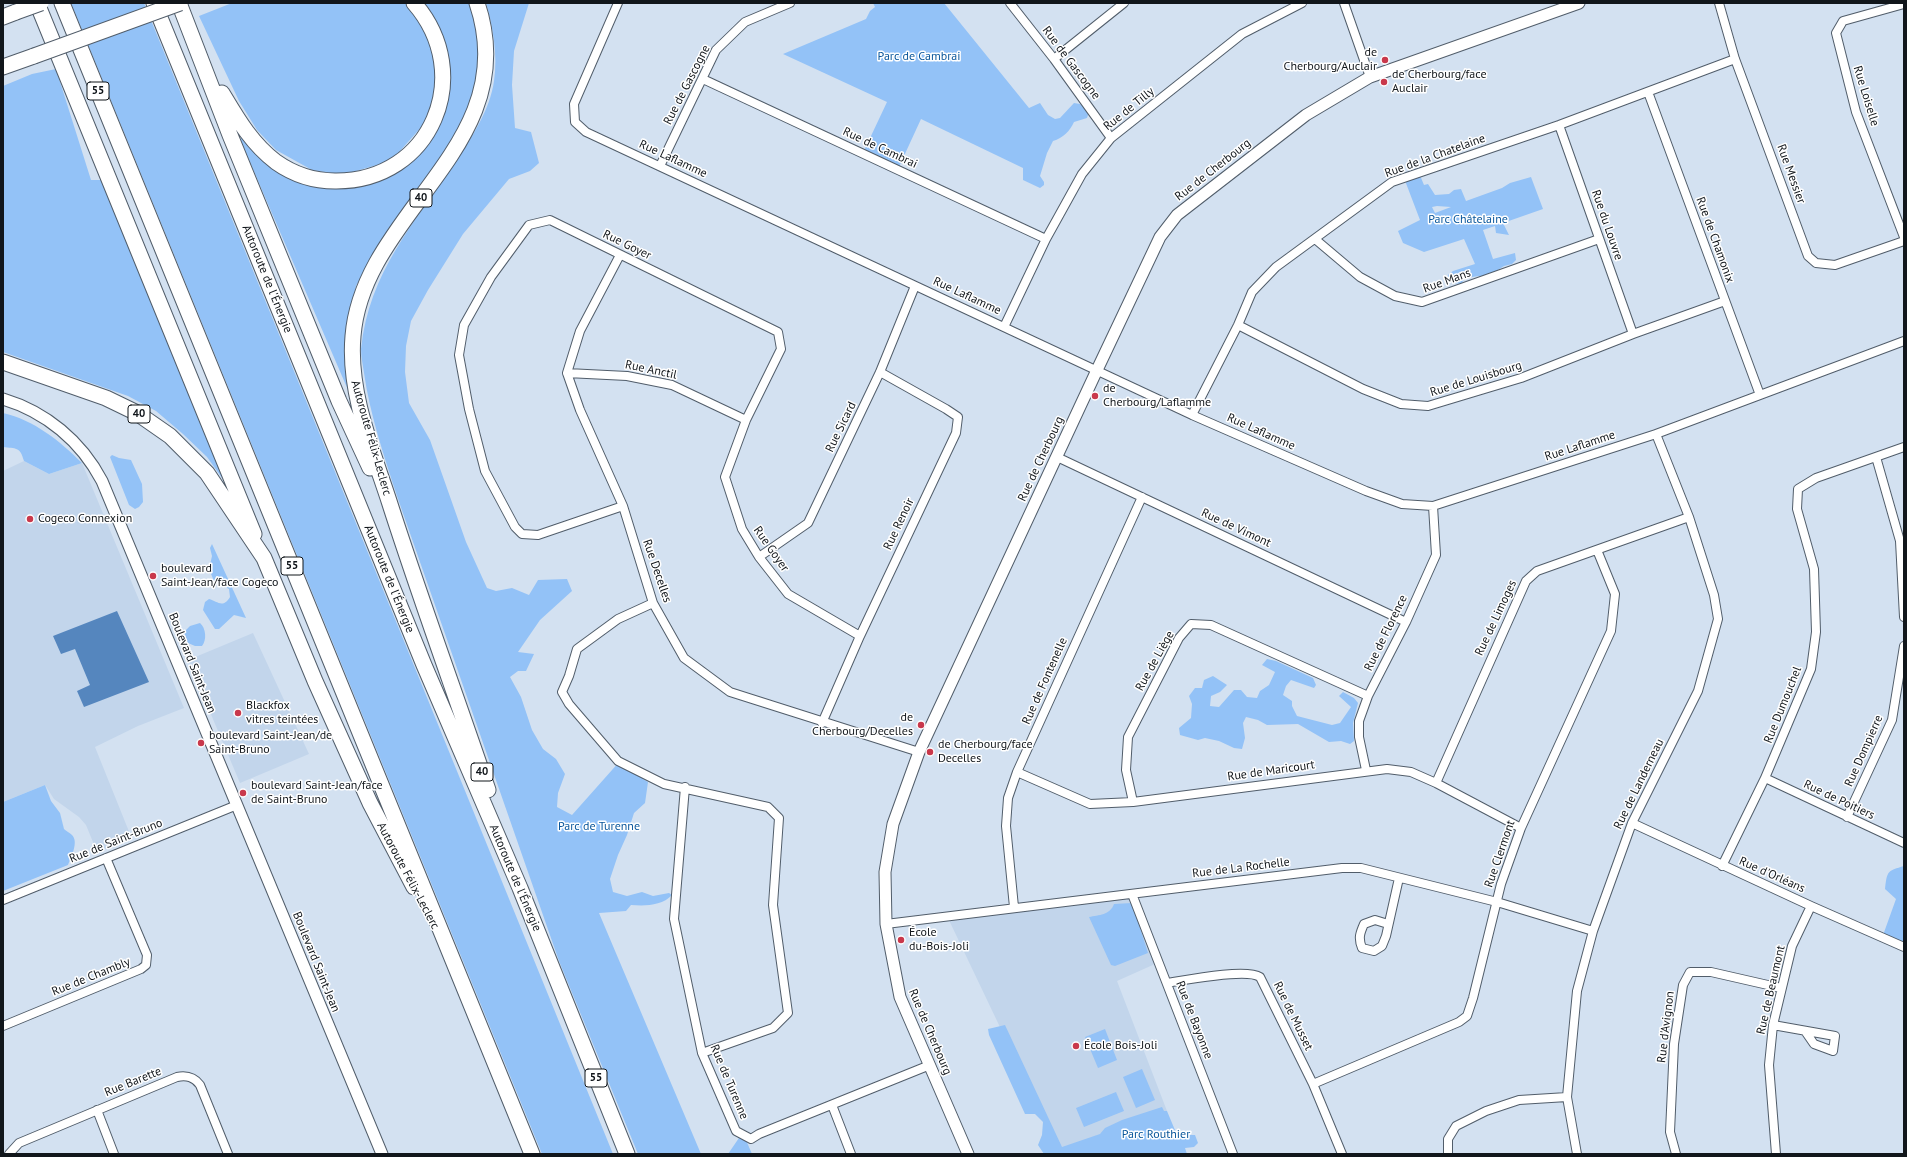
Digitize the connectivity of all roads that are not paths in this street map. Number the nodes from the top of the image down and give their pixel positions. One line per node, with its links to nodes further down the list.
1 (37, 3): 59 (highway)
2 (41, 3): 17 (highway, bridge)
3 (62, 3): 92 (highway, 55)
4 (154, 3): 82 (highway, Autoroute de l'Énergie / 55)
5 (180, 3): 18 (highway); 21 (highway, bridge)
6 (414, 3): 18 (highway)
7 (477, 3): 56 (highway, Autoroute Félix-Leclerc / 40)
8 (618, 3): 27 (street, Rue Laflamme)
9 (790, 3): 23 (street, Rue de Gascogne)
10 (1010, 3): 19 (street, Rue de Gascogne)
11 (1124, 3): 19 (street)
12 (1302, 3): 26 (street, Rue de Tilly)
13 (1344, 3): 22 (street)
14 (1579, 3): 22 (street, Rue de Cherbourg)
15 (1719, 3): 20 (street, Rue Messier)
16 (1904, 4): 28 (street, Rue Loiselle)
17 (9, 15)
18 (202, 59): 56 (highway)
19 (1054, 59): 26 (street, Rue de Gascogne)
20 (1735, 59): 24 (street, Rue de la Chatelaine); 32 (street, Rue Messier)
21 (3, 67)
22 (1370, 77): 41 (street, Rue de Cherbourg)
23 (703, 79): 27 (street, Rue de Gascogne); 29 (street, Rue de Cambrai)
24 (1648, 92): 25 (street, Rue de la Chatelaine); 35 (street, Rue de Chamonix)
25 (1559, 124): 30 (street, Rue de la Chatelaine); 31 (street, Rue du Louvre)
26 (1111, 138): 29 (street, Rue de Tilly)
27 (660, 166): 34 (street, Rue Laflamme)
28 (1904, 237)
29 (1046, 239): 37 (street, Rue de Tilly)
30 (1315, 239): 31 (street, Rue Mans); 36 (street, Rue de la Chatelaine)
31 (1599, 239): 38 (street, Rue du Louvre)
32 (1904, 241)
33 (620, 255): 43 (street); 47 (street, Rue Goyer); 53 (street, Rue Goyer)
34 (915, 286): 37 (street, Rue Laflamme); 42 (street, Rue Sicard)
35 (1725, 301): 38 (street, Rue de Louisbourg); 44 (street, Rue de Chamonix)
36 (1238, 325): 38 (street, Rue de Louisbourg); 46 (street, Rue de la Chatelaine)
37 (1004, 327): 41 (street, Rue Laflamme)
38 (1633, 334)
39 (1904, 341): 44 (street, Rue Laflamme)
40 (3, 362): 59 (highway, Autoroute Félix-Leclerc / 40)
41 (1096, 370): 46 (street, Rue Laflamme); 50 (street, Rue de Cherbourg)
42 (880, 372): 58 (street, Rue Sicard); 63 (street, Rue Renoir)
43 (567, 373): 47 (street, Rue Anctil); 53 (street, Rue Decelles)
44 (1760, 395): 48 (street, Rue Laflamme)
45 (3, 399): 74 (street, Boulevard Saint-Jean)
46 (1192, 415): 54 (street, Rue Laflamme)
47 (746, 420): 58 (street, Rue Goyer)
48 (1656, 434): 54 (street, Rue Laflamme); 55 (street, Rue de Landerneau)
49 (1904, 448): 51 (street, Rue Dumouchel)
50 (1057, 457): 52 (street, Rue de Vimont); 67 (street, Rue de Cherbourg)
51 (1876, 457): 61 (street); 70 (street, Rue Dumouchel)
52 (1142, 497): 62 (street, Rue de Vimont); 69 (street, Rue de Fontenelle)
53 (623, 506): 60 (street, Rue Decelles)
54 (1433, 506): 62 (street, Rue de Florence)
55 (1689, 518): 57 (street, Rue de Limoges); 76 (street, Rue de Landerneau)
56 (395, 521): 82 (highway, Autoroute Félix-Leclerc / 40)
57 (1597, 550): 71 (street, Rue de Limoges); 77 (street, Rue Clermont)
58 (759, 557): 63 (street, Rue Goyer)
59 (264, 558): 92 (highway, Autoroute Félix-Leclerc / 40)
60 (653, 603): 66 (street, Rue Decelles); 72 (street)
61 (1904, 617)
62 (1406, 622): 65 (street, Rue de Florence)
63 (860, 636): 66 (street, Rue Renoir)
64 (1904, 646): 75 (street, Rue Dompierre)
65 (1368, 696): 68 (street, Rue de Florence); 73 (street, Rue de Liège)
66 (822, 723): 67 (street, Rue Decelles)
67 (919, 752): 88 (street, Rue de Cherbourg)
68 (1366, 770): 71 (street, Rue de Maricourt); 73 (street, Rue de Maricourt)
69 (1017, 772): 73 (street, Rue de Maricourt); 87 (street, Rue de Fontenelle)
70 (1765, 778): 75 (street, Rue de Poitiers); 80 (street, Rue Dumouchel)
71 (1436, 782): 77 (street, Rue de Maricourt)
72 (685, 787): 98 (street, Rue de Turenne); 98 (street)
73 (1133, 802)
74 (237, 805): 79 (street, Rue de Saint-Bruno); 107 (street, Boulevard Saint-Jean)
75 (1847, 817): 78 (street, Rue de Poitiers)
76 (1632, 823): 80 (street, Rue d'Orléans); 90 (street, Rue de Landerneau)
77 (1521, 828): 85 (street, Rue Clermont)
78 (1904, 843)
79 (106, 858): 84 (street, Rue de Saint-Bruno); 96 (street, Rue de Chambly)
80 (1722, 866): 86 (street, Rue d'Orléans)
81 (1399, 878): 83 (street, Rue de La Rochelle); 85 (street, Rue de La Rochelle); 89 (street)
82 (520, 888): 109 (highway, Autoroute de l'Énergie / 55)
83 (1132, 894): 87 (street, Rue de La Rochelle); 93 (street, Rue de Bayonne)
84 (3, 900)
85 (1497, 902): 90 (street, Rue de La Rochelle); 100 (street, Rue Clermont)
86 (1811, 906): 91 (street, Rue d'Orléans); 94 (street, Rue de Beaumont)
87 (1014, 907): 88 (street, Rue de La Rochelle)
88 (886, 924): 99 (street, Rue de Cherbourg)
89 (1388, 924)
90 (1593, 931): 101 (street, Rue de Landerneau)
91 (1904, 947)
92 (450, 953): 108 (highway, 55)
93 (1167, 983): 100 (street, Rue de Musset); 112 (street, Rue de Bayonne)
94 (1781, 988): 95 (street, Rue de Beaumont); 116 (street, Rue d'Avignon)
95 (1773, 1025): 97 (street); 117 (street, Rue de Beaumont)
96 (3, 1026)
97 (1805, 1031)
98 (702, 1053): 102 (street, Rue de Turenne)
99 (930, 1065): 102 (street, Rue de Turenne); 111 (street, Rue de Cherbourg)
100 (1313, 1084): 113 (street, Rue de Musset)
101 (1567, 1097): 114 (street); 115 (street, Rue de Landerneau)
102 (832, 1105): 110 (street)
103 (97, 1110): 104 (street, Rue Barette); 105 (street); 106 (street, Rue Barette)
104 (9, 1154)
105 (114, 1154)
106 (228, 1154)
107 (382, 1154)
108 (532, 1154)
109 (627, 1154)
110 (852, 1154)
111 (968, 1154)
112 (1233, 1154)
113 (1342, 1154)
114 (1448, 1154)
115 (1577, 1154)
116 (1676, 1154)
117 (1776, 1154)

